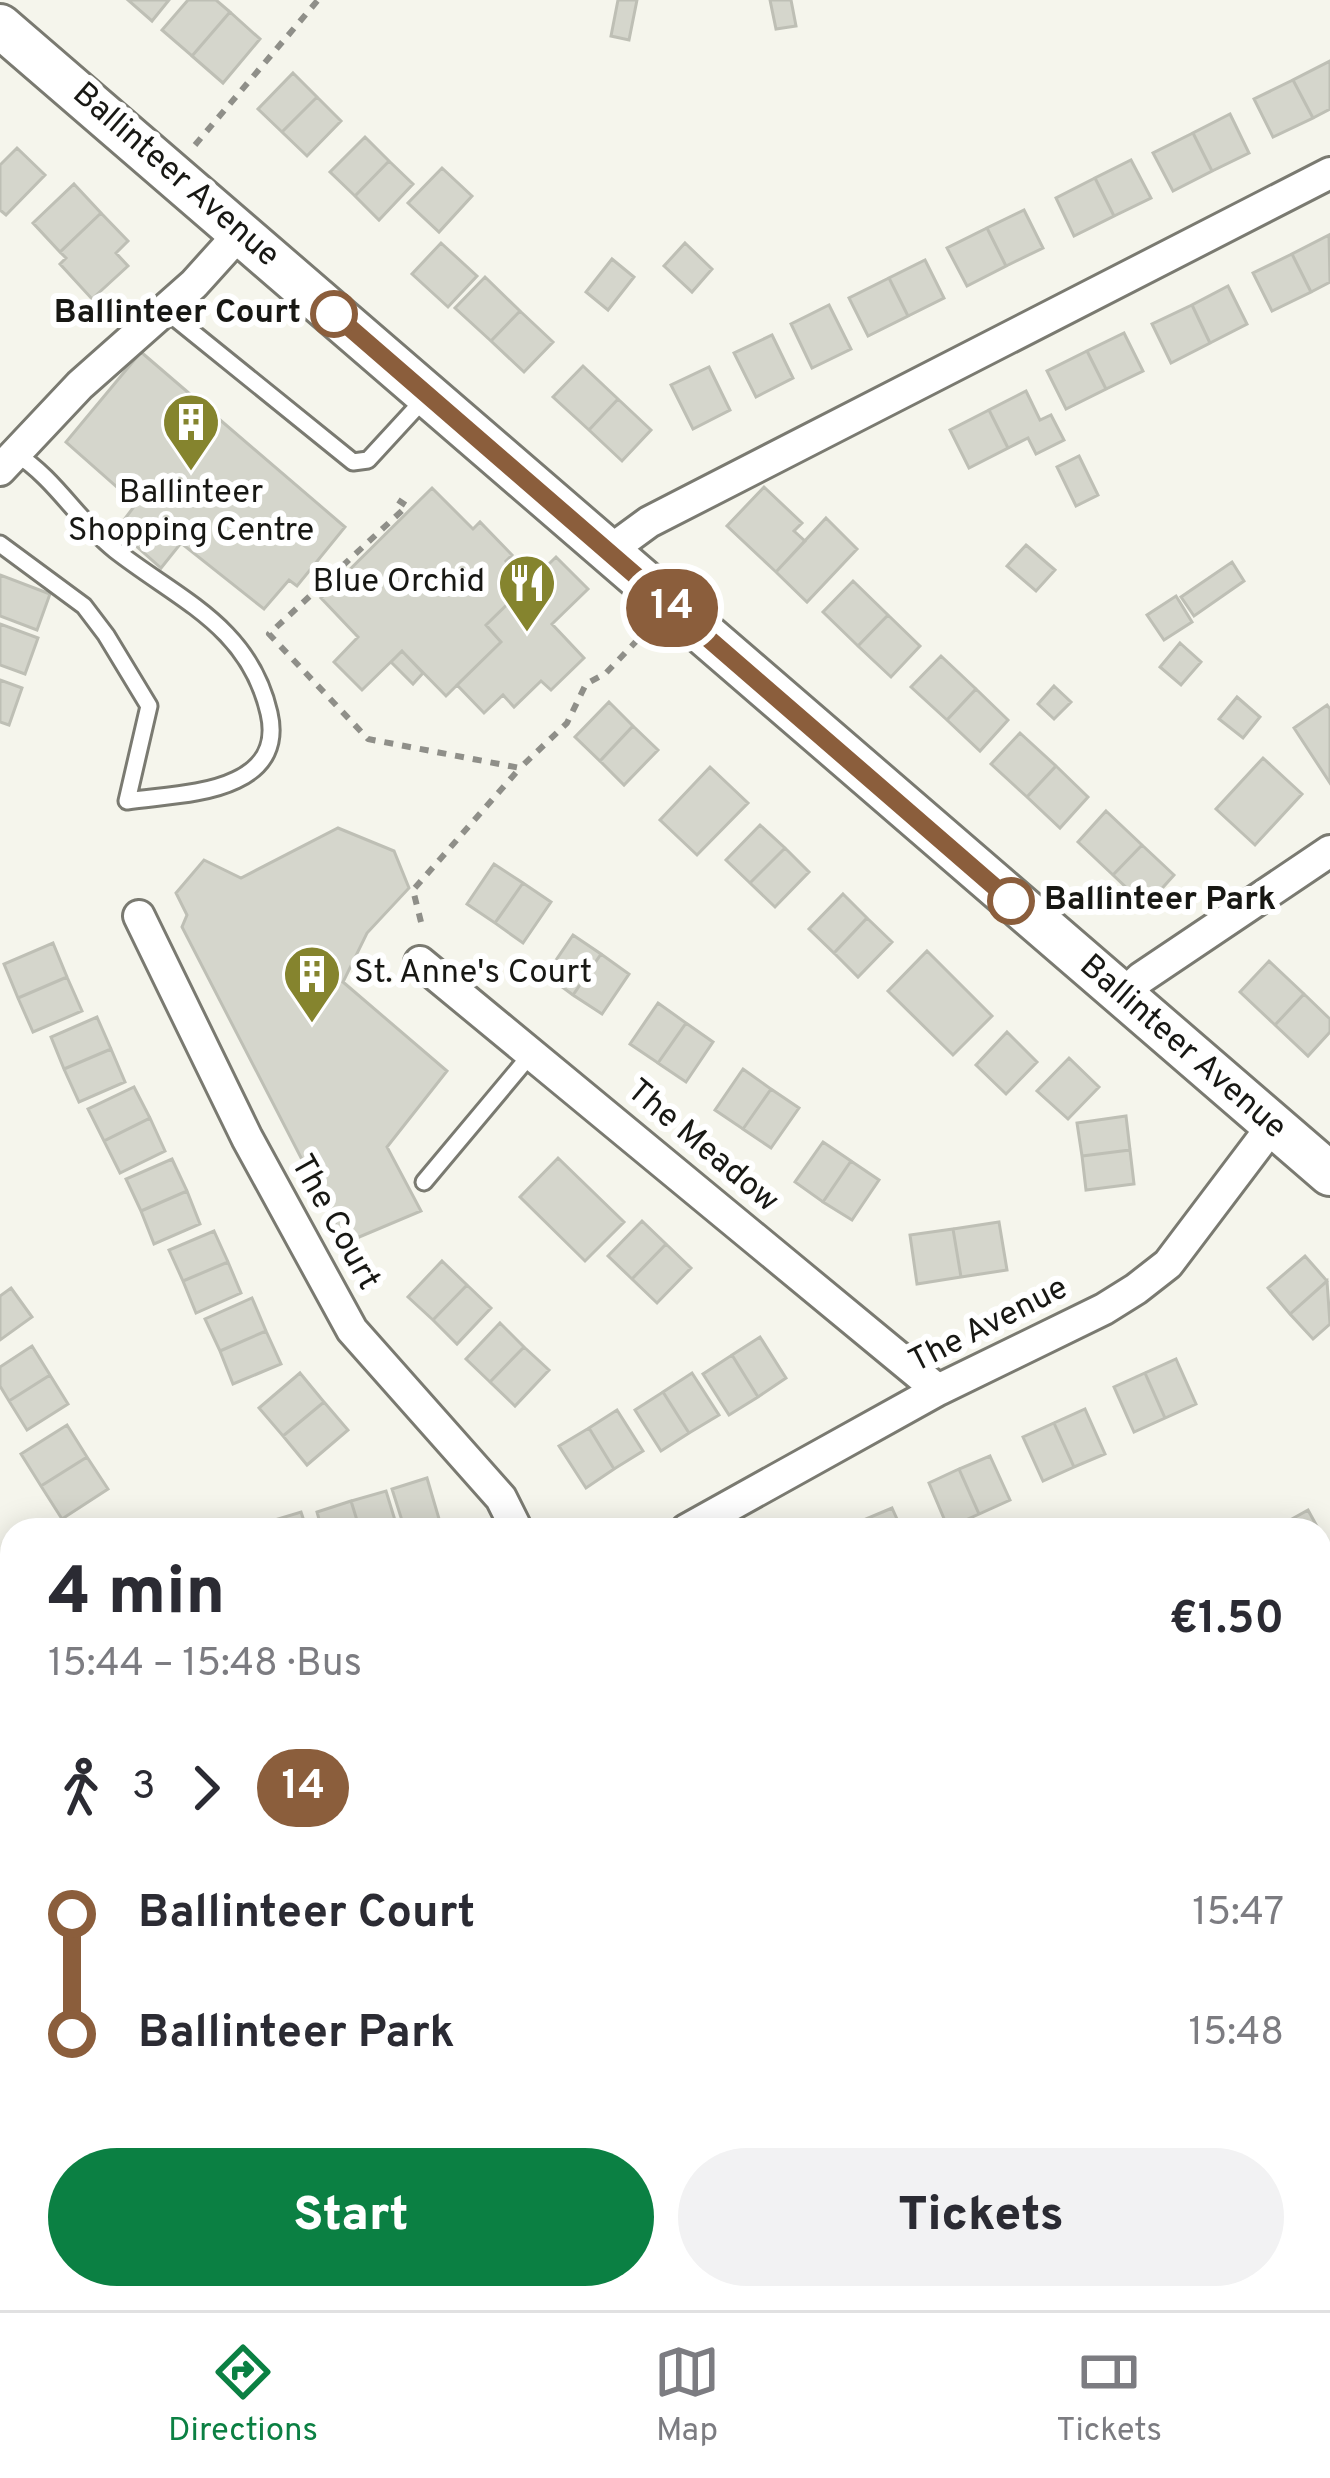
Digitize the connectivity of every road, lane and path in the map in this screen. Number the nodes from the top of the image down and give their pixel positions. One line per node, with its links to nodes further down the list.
1 (319, 0): 3 (path)
2 (0, 26): 5 (street, Ballinteer Avenue)
3 (188, 152)
4 (1330, 172): 11 (street)
5 (240, 233): 6 (street); 7 (street, Ballinteer Avenue)
6 (165, 310): 7 (lane); 8 (street)
7 (428, 395): 11 (street, Ballinteer Avenue)
8 (8, 462): 10 (lane)
9 (398, 500): 13 (path)
10 (0, 544)
11 (608, 552): 18 (street, Ballinteer Avenue)
12 (647, 630): 13 (path)
13 (520, 768): 16 (path)
14 (1330, 851): 18 (street)
15 (139, 916): 24 (street, The Court)
16 (421, 922)
17 (420, 962): 19 (street, The Meadow)
18 (1122, 996): 20 (street, Ballinteer Avenue)
19 (532, 1053): 22 (lane); 23 (street, The Meadow)
20 (1274, 1125): 21 (street, Ballinteer Avenue); 23 (street, The Avenue)
21 (1330, 1174)
22 (424, 1182)
23 (938, 1390): 25 (street, The Avenue)
24 (512, 1518)
25 (708, 1518)

